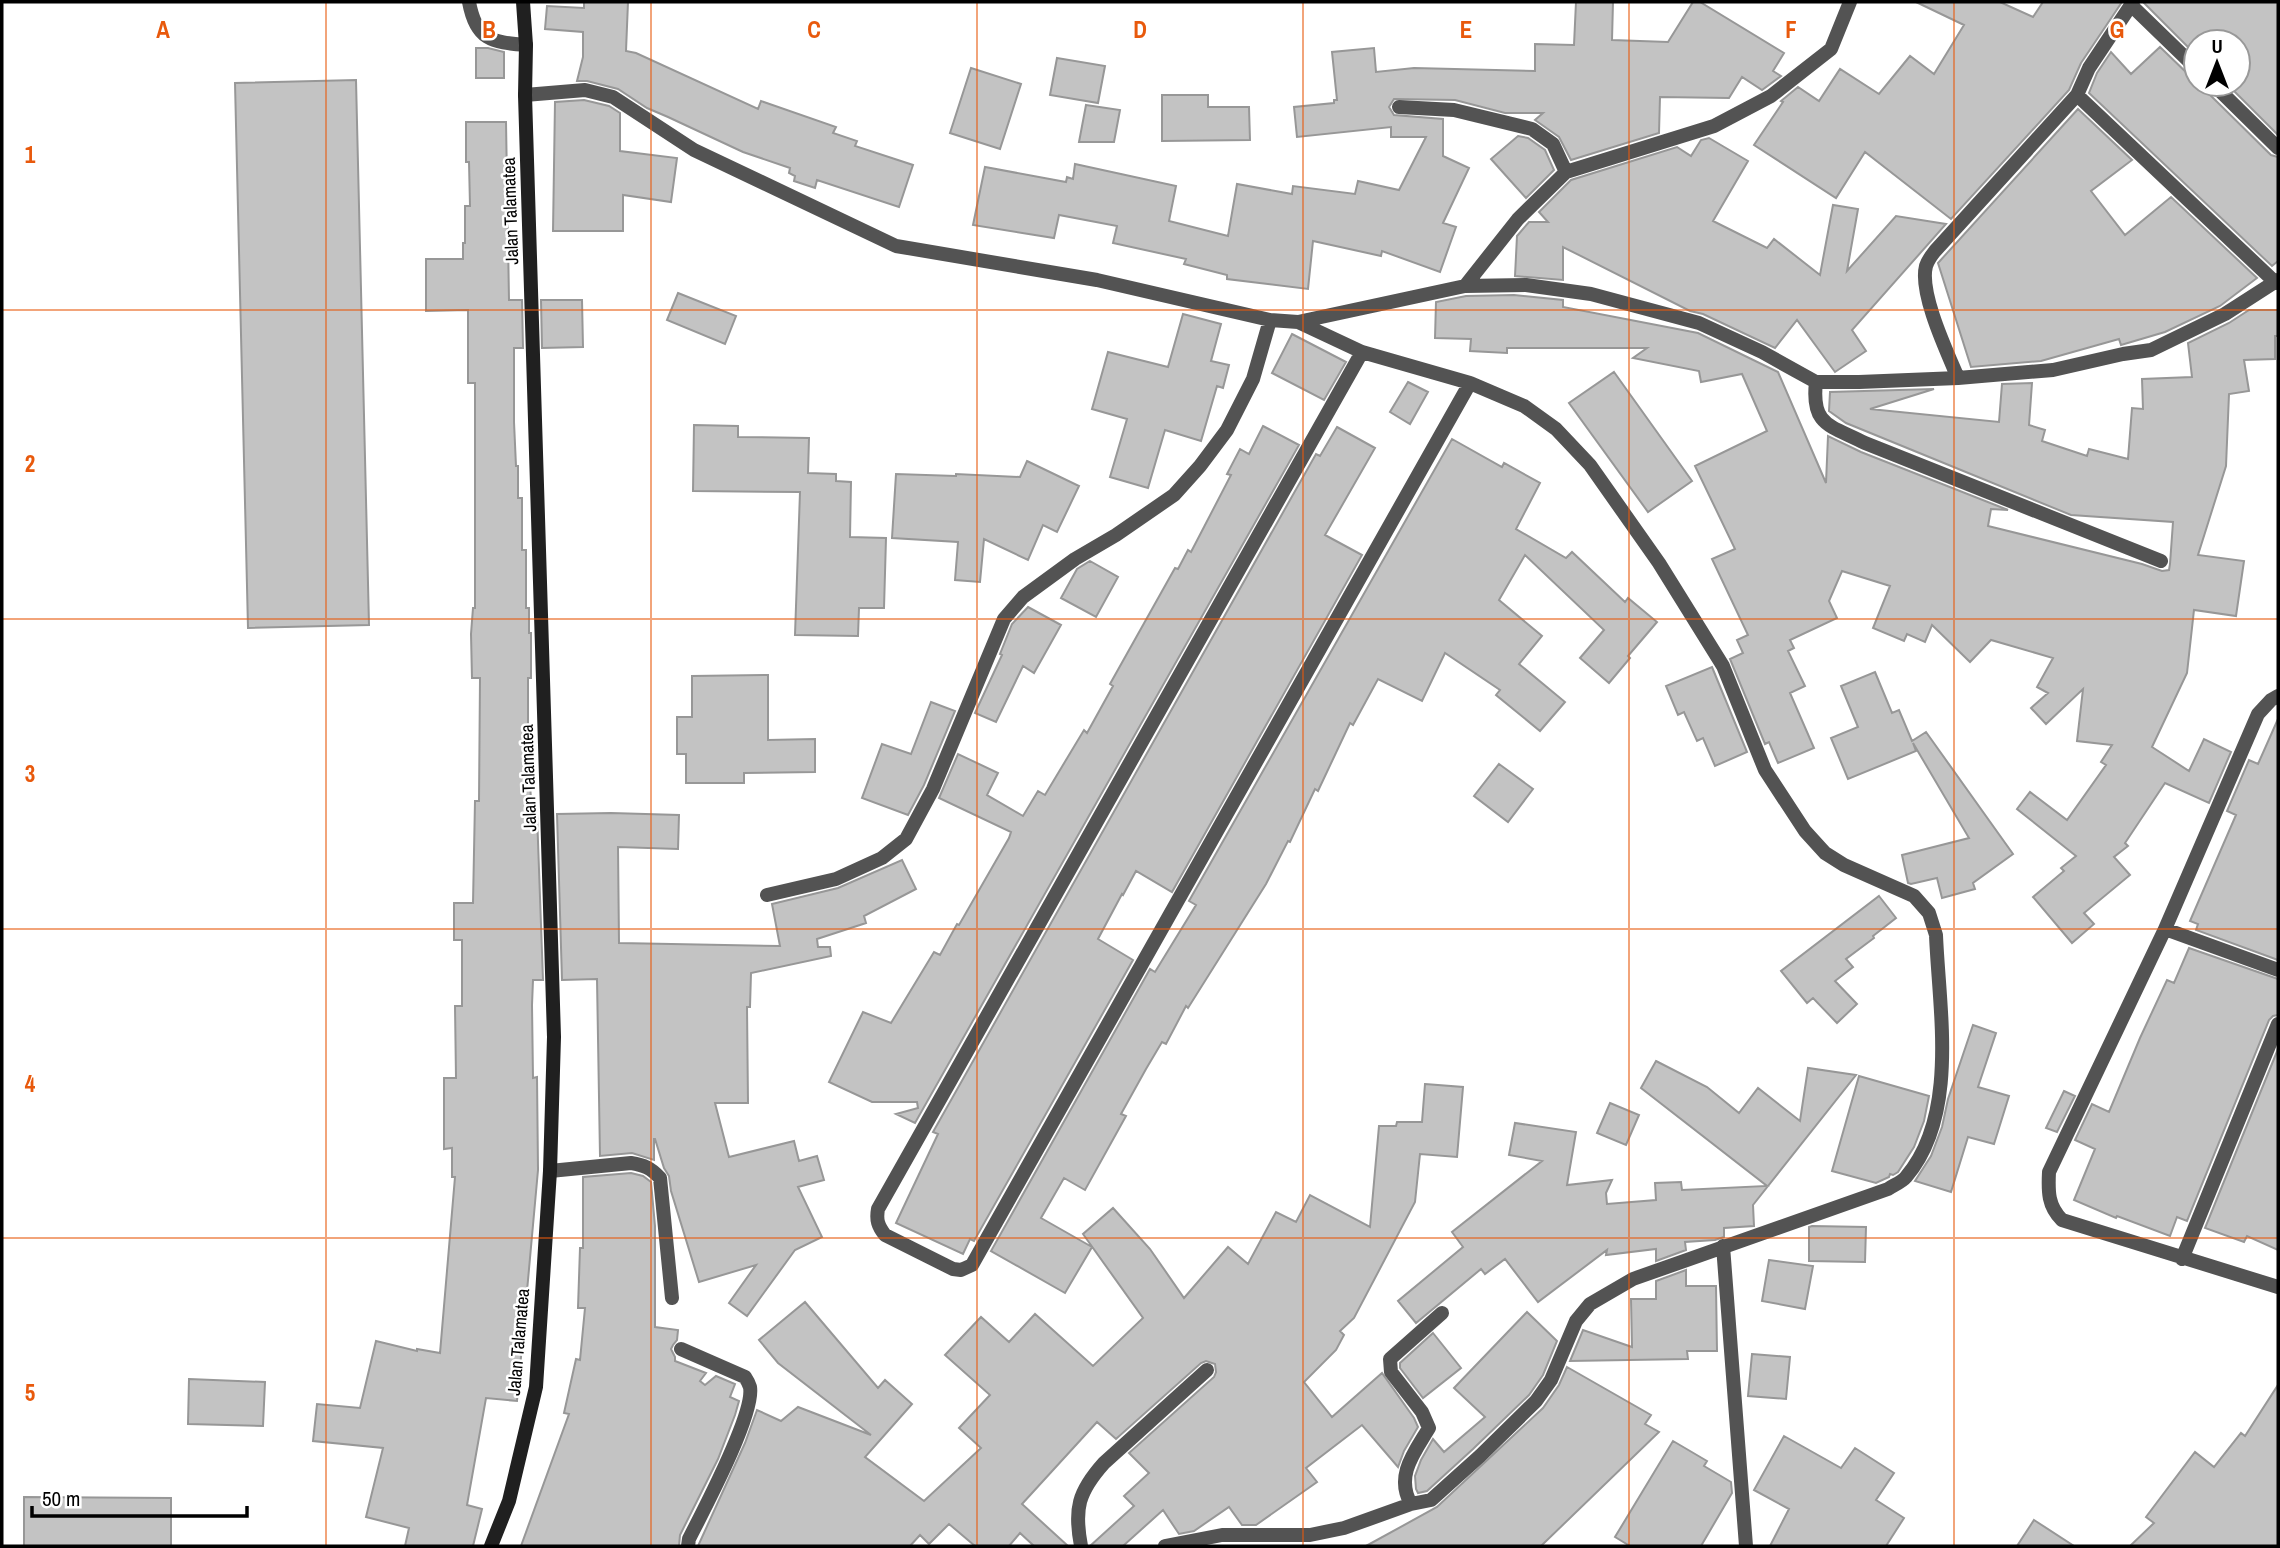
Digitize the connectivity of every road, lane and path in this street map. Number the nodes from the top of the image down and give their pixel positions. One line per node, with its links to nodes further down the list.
1 (469, 2): 5 (street)
2 (523, 2): 5 (street, Jalan Talamatea)
3 (1850, 2): 12 (street)
4 (2133, 4): 6 (street); 8 (street)
5 (526, 45): 7 (street, Jalan Talamatea)
6 (2182, 54)
7 (525, 95): 15 (street); 27 (street, Jalan Talamatea)
8 (2077, 95): 13 (street); 18 (street)
9 (2227, 98): 11 (street)
10 (1399, 107): 12 (street)
11 (2278, 148)
12 (1566, 172): 14 (street)
13 (2277, 282): 18 (street)
14 (1465, 286): 16 (street); 19 (street)
15 (1270, 320): 16 (street); 23 (street)
16 (1298, 322): 17 (street)
17 (1362, 352): 20 (street); 20 (street)
18 (1958, 378): 19 (street)
19 (1816, 382): 21 (street)
20 (1470, 383): 28 (street)
21 (2161, 561)
22 (2278, 696): 24 (street)
23 (767, 895)
24 (2165, 929): 25 (street); 29 (street)
25 (2278, 970)
26 (2278, 1024): 29 (street)
27 (550, 1171): 31 (street); 36 (street, Jalan Talamatea)
28 (1723, 1245): 35 (street); 40 (street)
29 (2182, 1259): 30 (street)
30 (2278, 1287)
31 (672, 1298)
32 (1443, 1313): 35 (street)
33 (681, 1349): 37 (street)
34 (1207, 1370): 38 (street)
35 (1411, 1504): 39 (street)
36 (491, 1546)
37 (688, 1546)
38 (1081, 1546)
39 (1165, 1546)
40 (1746, 1546)

